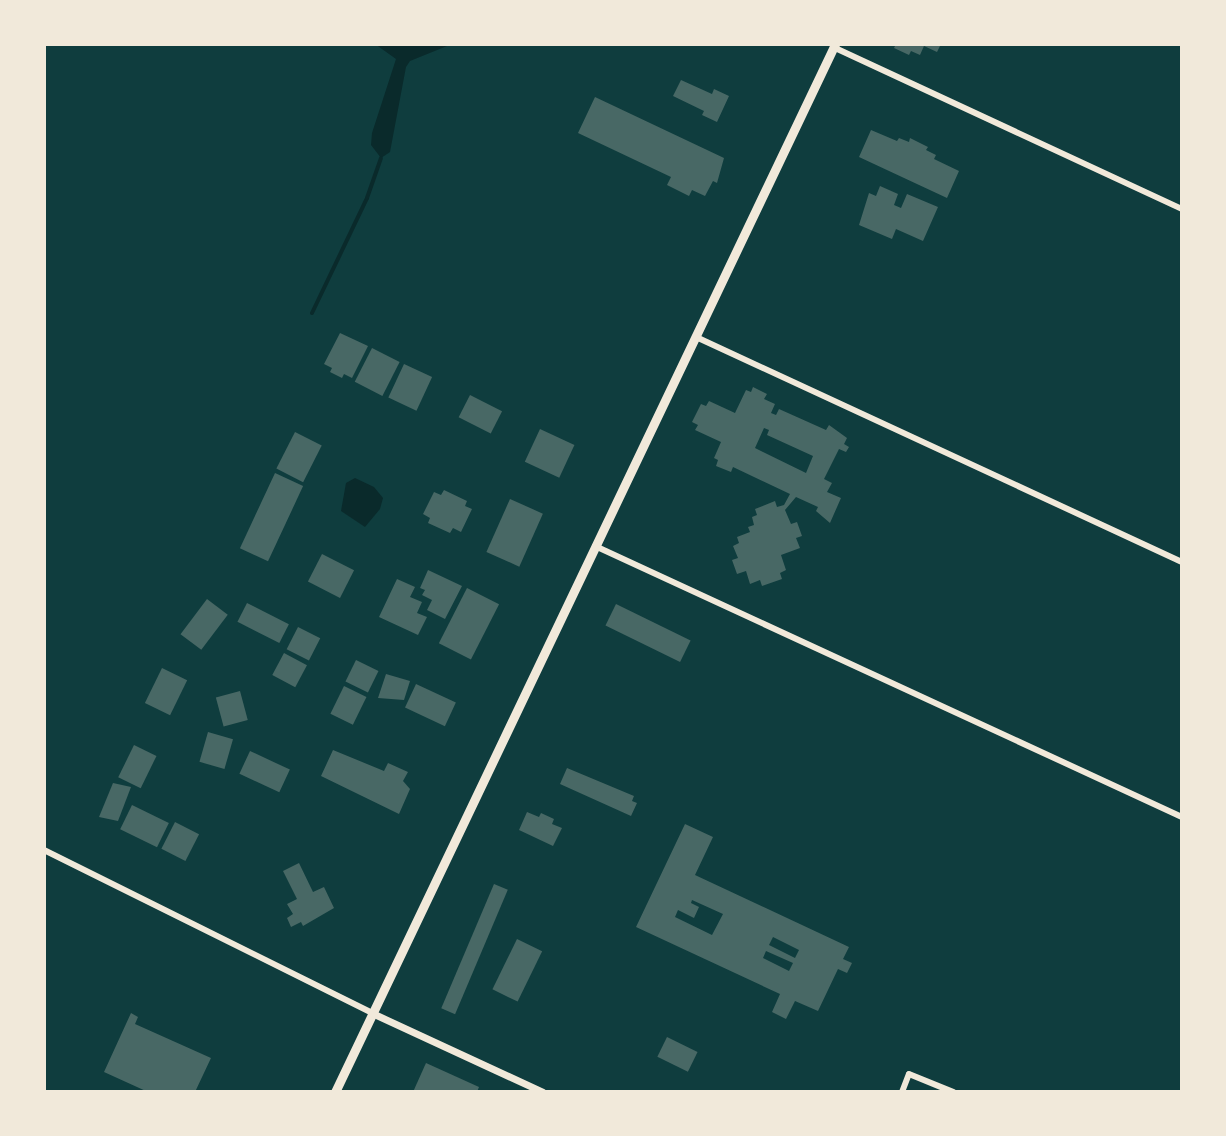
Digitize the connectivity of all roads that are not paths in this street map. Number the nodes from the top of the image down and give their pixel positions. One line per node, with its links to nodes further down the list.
1 (834, 45): 2 (street); 3 (main road)
2 (1182, 209)
3 (696, 337): 4 (main road); 5 (street)
4 (595, 546): 6 (street); 8 (main road)
5 (1182, 562)
6 (1182, 817)
7 (44, 850): 8 (street)
8 (372, 1013): 9 (main road); 10 (street)
9 (335, 1092)
10 (543, 1092)
11 (902, 1092): 12 (street)
12 (953, 1092)

